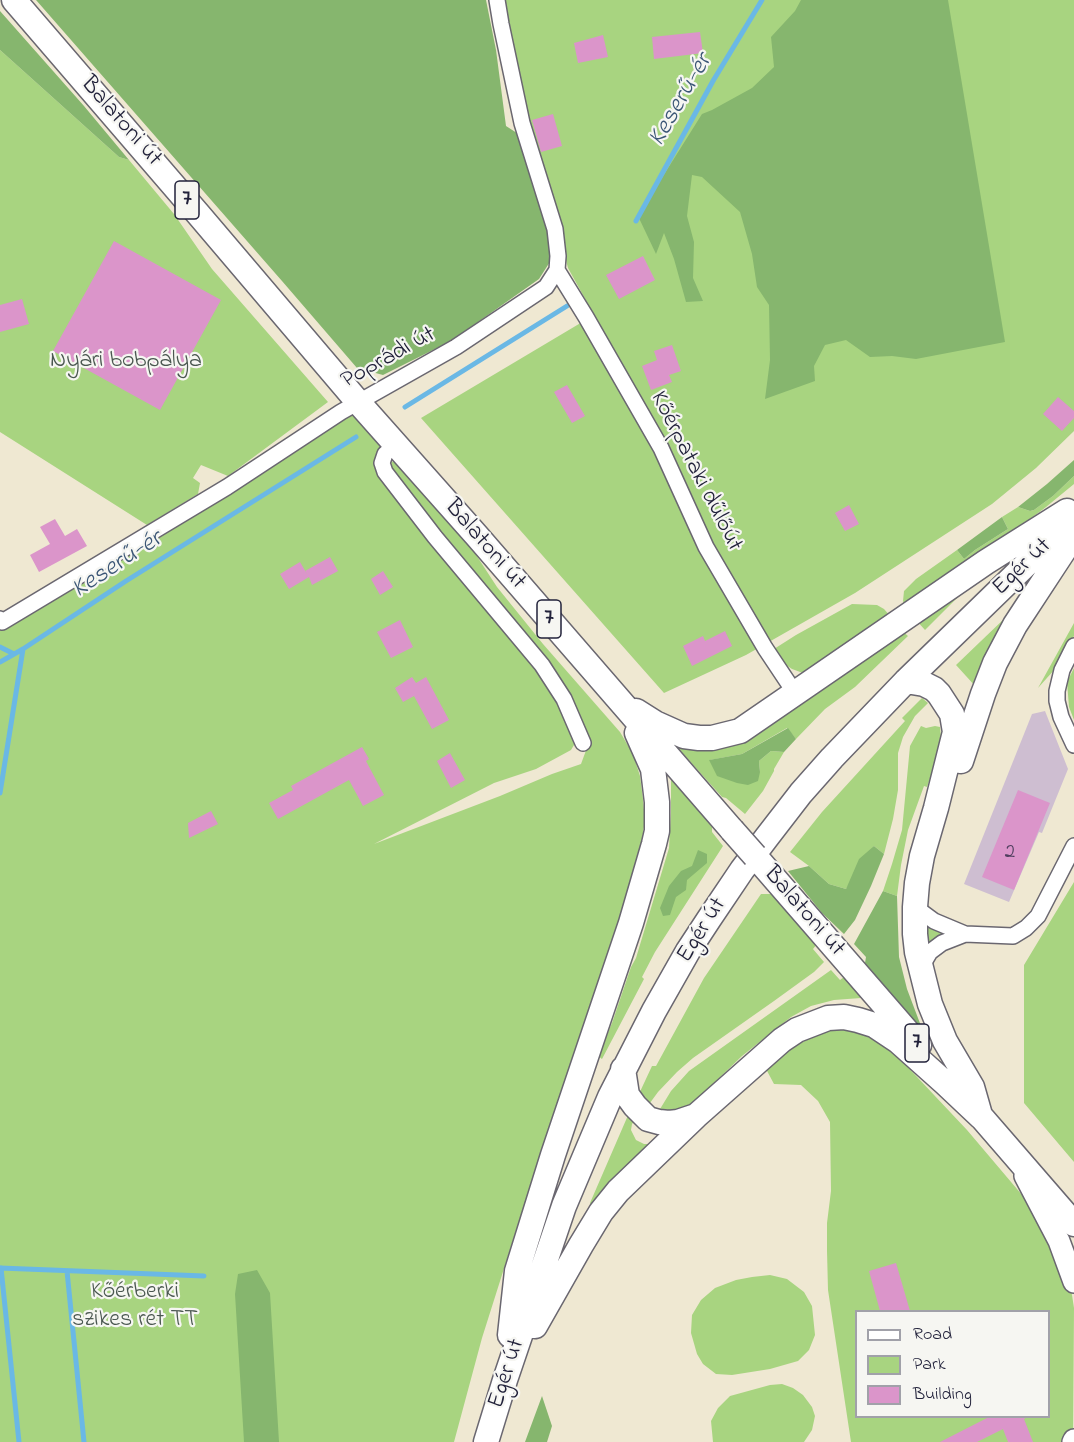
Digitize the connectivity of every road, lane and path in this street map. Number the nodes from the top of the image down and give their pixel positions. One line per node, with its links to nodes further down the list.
1 (14, 0): 4 (main road, Balatoni út / 7)
2 (497, 0): 3 (street)
3 (557, 270): 4 (street, Poprádi út); 12 (street, Kőérpataki dűlőút)
4 (358, 402): 5 (main road, Balatoni út / 7); 9 (street, Poprádi út)
5 (395, 445): 13 (main road, Balatoni út / 7); 14 (street)
6 (1074, 506): 12 (main road)
7 (1074, 518): 11 (main road, Egér út)
8 (1074, 534): 16 (main road)
9 (0, 619)
10 (1074, 646): 15 (street)
11 (906, 681): 16 (main road); 21 (main road, Egér út)
12 (795, 693): 13 (main road)
13 (620, 702): 23 (main road, Balatoni út / 7, bridge); 27 (main road)
14 (583, 743)
15 (1074, 745)
16 (936, 808): 18 (main road)
17 (1074, 846): 19 (street)
18 (915, 907): 19 (street); 20 (main road)
19 (965, 934): 20 (street)
20 (920, 969): 23 (main road)
21 (623, 1069): 22 (main road); 27 (main road, Egér út)
22 (696, 1116): 23 (main road); 27 (main road)
23 (981, 1117): 24 (main road, Balatoni út / 7)
24 (1015, 1157): 25 (main road, Balatoni út / 7); 26 (street)
25 (1074, 1224)
26 (1074, 1282)
27 (505, 1380): 28 (main road, Egér út)
28 (486, 1442)

